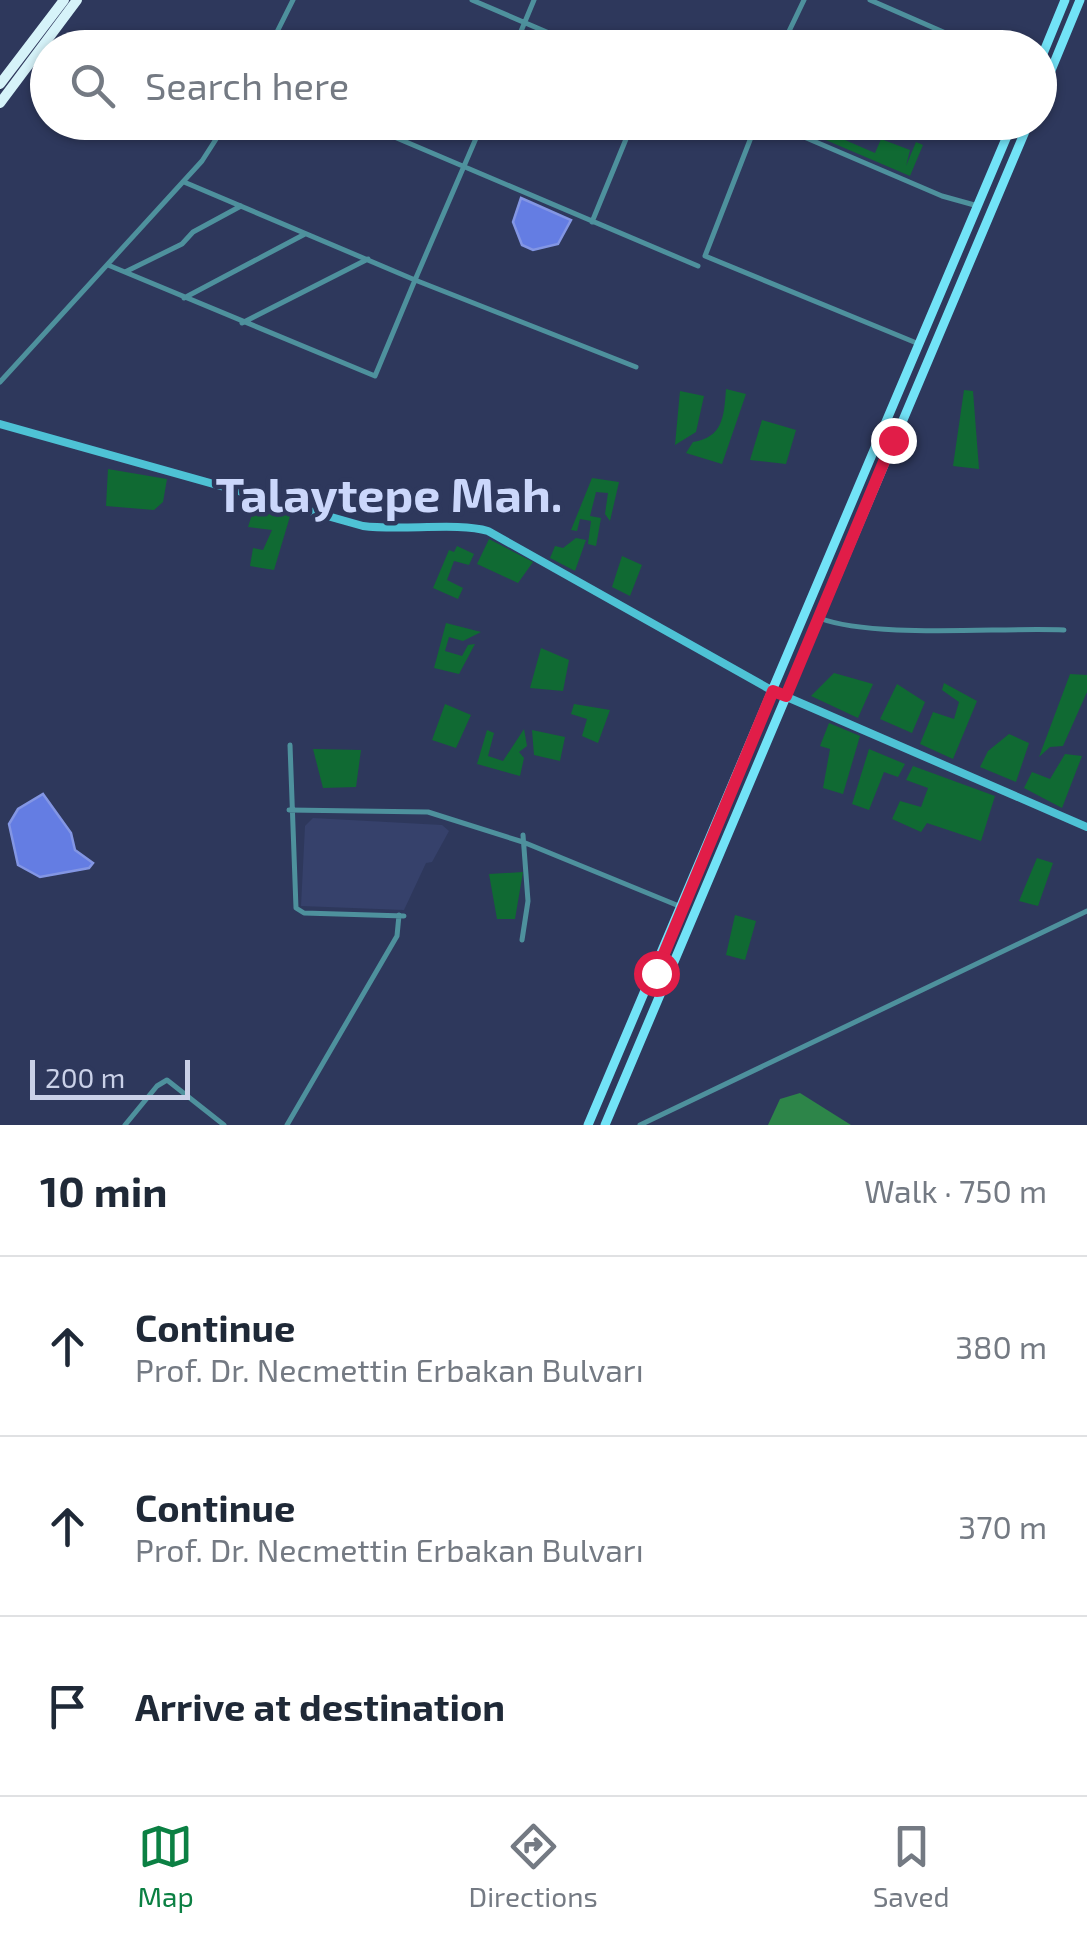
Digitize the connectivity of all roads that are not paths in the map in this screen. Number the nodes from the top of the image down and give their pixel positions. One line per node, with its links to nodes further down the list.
1 (64, 0): 11 (highway)
2 (77, 0): 12 (highway)
3 (292, 0): 13 (street)
4 (472, 0): 10 (street)
5 (534, 0): 10 (street)
6 (804, 0): 16 (street)
7 (870, 0): 17 (street)
8 (1064, 0): 18 (main road)
9 (1080, 0): 20 (main road)
10 (524, 21): 14 (street); 15 (street)
11 (41, 30)
12 (55, 30)
13 (278, 30)
14 (521, 30)
15 (544, 30)
16 (790, 30)
17 (939, 30)
18 (1052, 30)
19 (30, 45): 22 (highway)
20 (1057, 56)
21 (30, 63): 23 (highway)
22 (0, 84)
23 (0, 103)
24 (214, 140): 33 (street)
25 (400, 140): 32 (street)
26 (475, 140): 32 (street)
27 (625, 140): 36 (street)
28 (750, 140): 45 (street)
29 (811, 140): 35 (street)
30 (1006, 140): 35 (main road)
31 (1021, 140): 49 (main road)
32 (462, 167): 36 (street); 42 (street)
33 (184, 182): 34 (street); 39 (street)
34 (241, 206): 37 (street); 41 (street)
35 (978, 206): 45 (main road)
36 (592, 222): 40 (street)
37 (306, 232): 38 (street); 43 (street)
38 (370, 258): 42 (street); 44 (street)
39 (108, 265): 41 (street); 47 (street)
40 (698, 266)
41 (125, 272): 43 (street)
42 (415, 280): 44 (street); 46 (street)
43 (184, 298): 44 (street)
44 (242, 323)
45 (919, 344): 51 (main road)
46 (636, 367)
47 (0, 382)
48 (0, 424): 51 (street)
49 (819, 618): 50 (street); 52 (main road)
50 (1064, 630)
51 (773, 691): 52 (street); 57 (main road)
52 (786, 696): 55 (street); 60 (main road)
53 (290, 745): 54 (street)
54 (290, 810): 56 (street); 63 (street)
55 (1087, 826)
56 (523, 838): 57 (street); 59 (street)
57 (682, 908): 64 (main road)
58 (1087, 911): 65 (street)
59 (522, 940)
60 (607, 1124)
61 (125, 1125): 62 (street)
62 (224, 1125)
63 (287, 1125)
64 (588, 1125)
65 (640, 1125)

